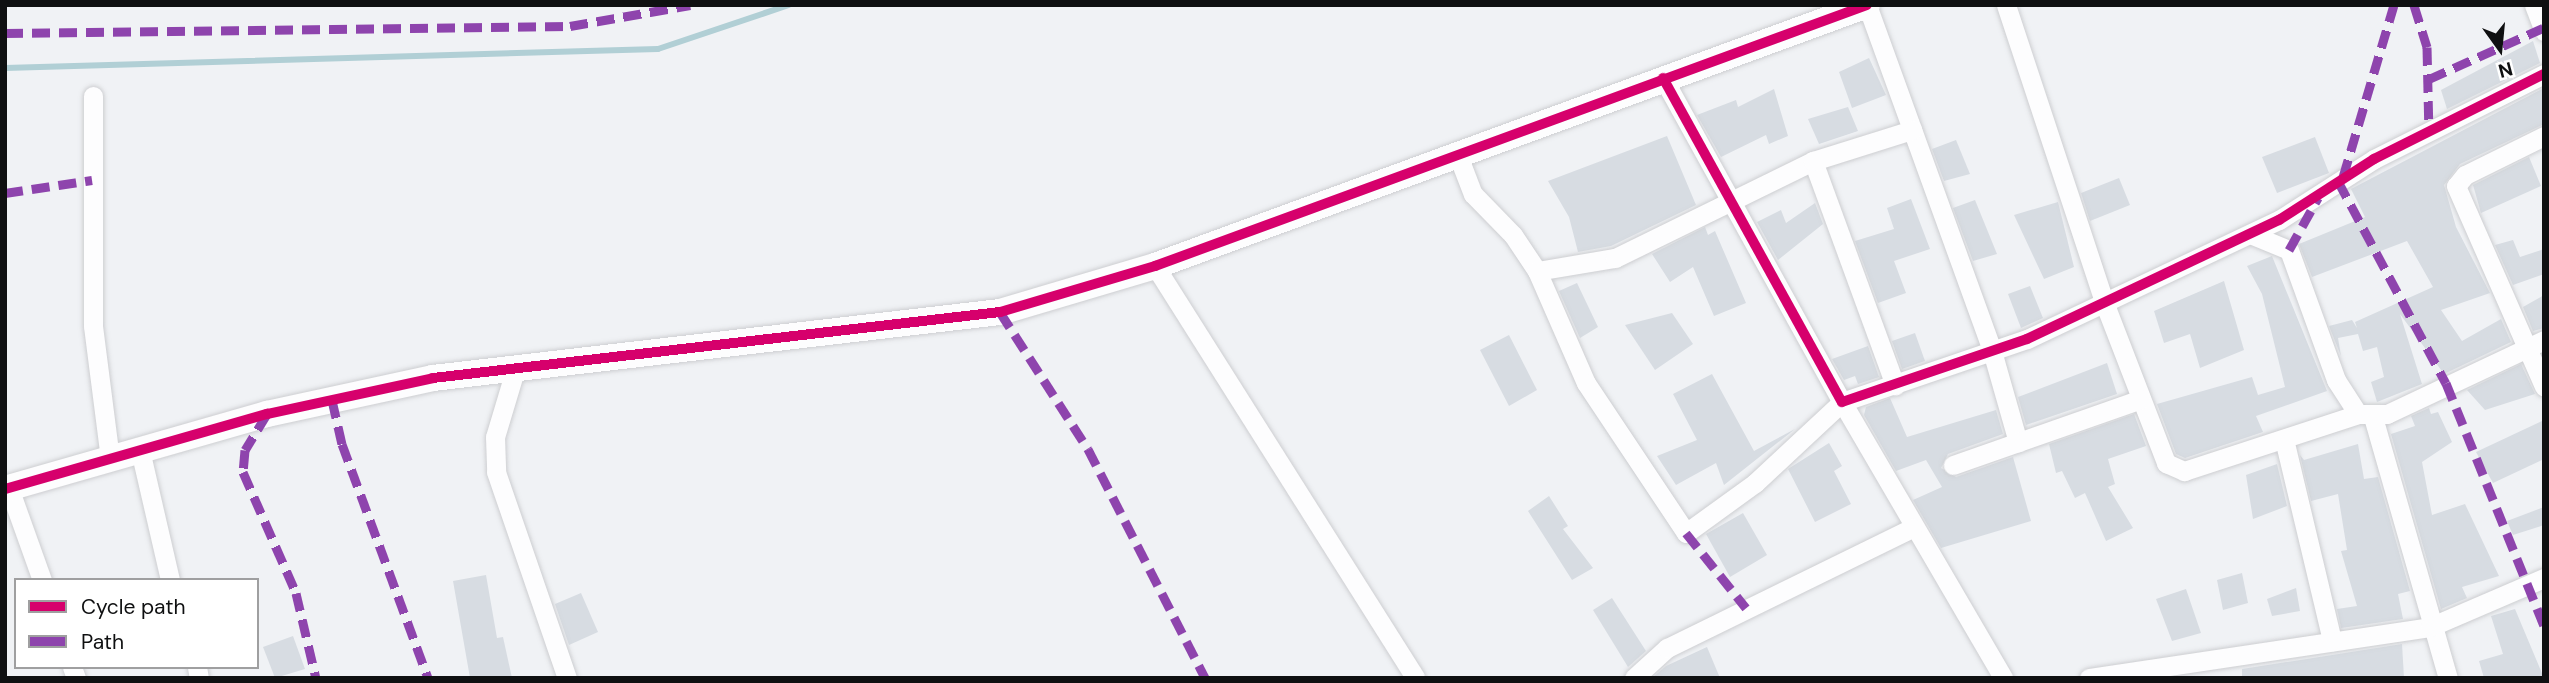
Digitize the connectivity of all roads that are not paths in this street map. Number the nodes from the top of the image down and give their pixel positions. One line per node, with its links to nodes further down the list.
1 (1867, 5): 6 (street); 8 (street)
2 (2006, 5): 16 (street)
3 (2534, 5): 4 (street)
4 (2544, 31)
5 (2544, 74): 13 (street)
6 (1663, 78): 10 (street); 12 (street)
7 (93, 96): 28 (street)
8 (1912, 130): 11 (street); 18 (street)
9 (2544, 136): 17 (street)
10 (1459, 158): 14 (street); 15 (street)
11 (1813, 161): 12 (street); 20 (street)
12 (1729, 206): 15 (street); 23 (street)
13 (2250, 234): 16 (street); 24 (street)
14 (1155, 266): 19 (street); 38 (street)
15 (1537, 271): 23 (street)
16 (2104, 302): 18 (street); 22 (street)
17 (2535, 343): 21 (street); 24 (street)
18 (1992, 351): 20 (street); 26 (street)
19 (516, 367): 27 (street); 37 (street)
20 (1895, 385): 23 (street)
21 (2544, 386)
22 (2141, 399): 25 (street); 26 (street)
23 (1842, 402): 31 (street)
24 (2366, 415): 25 (street); 35 (street)
25 (2284, 439): 36 (street)
26 (2018, 442): 29 (street)
27 (140, 450): 28 (street); 33 (street)
28 (110, 458): 30 (street)
29 (1954, 464)
30 (7, 488): 32 (street)
31 (1912, 528): 39 (street); 40 (street)
32 (41, 578)
33 (170, 578)
34 (2544, 578): 35 (street)
35 (2430, 627): 36 (street); 42 (street)
36 (2332, 641): 41 (street)
37 (567, 678)
38 (1415, 678)
39 (1634, 678)
40 (2003, 678)
41 (2089, 678)
42 (2448, 678)

